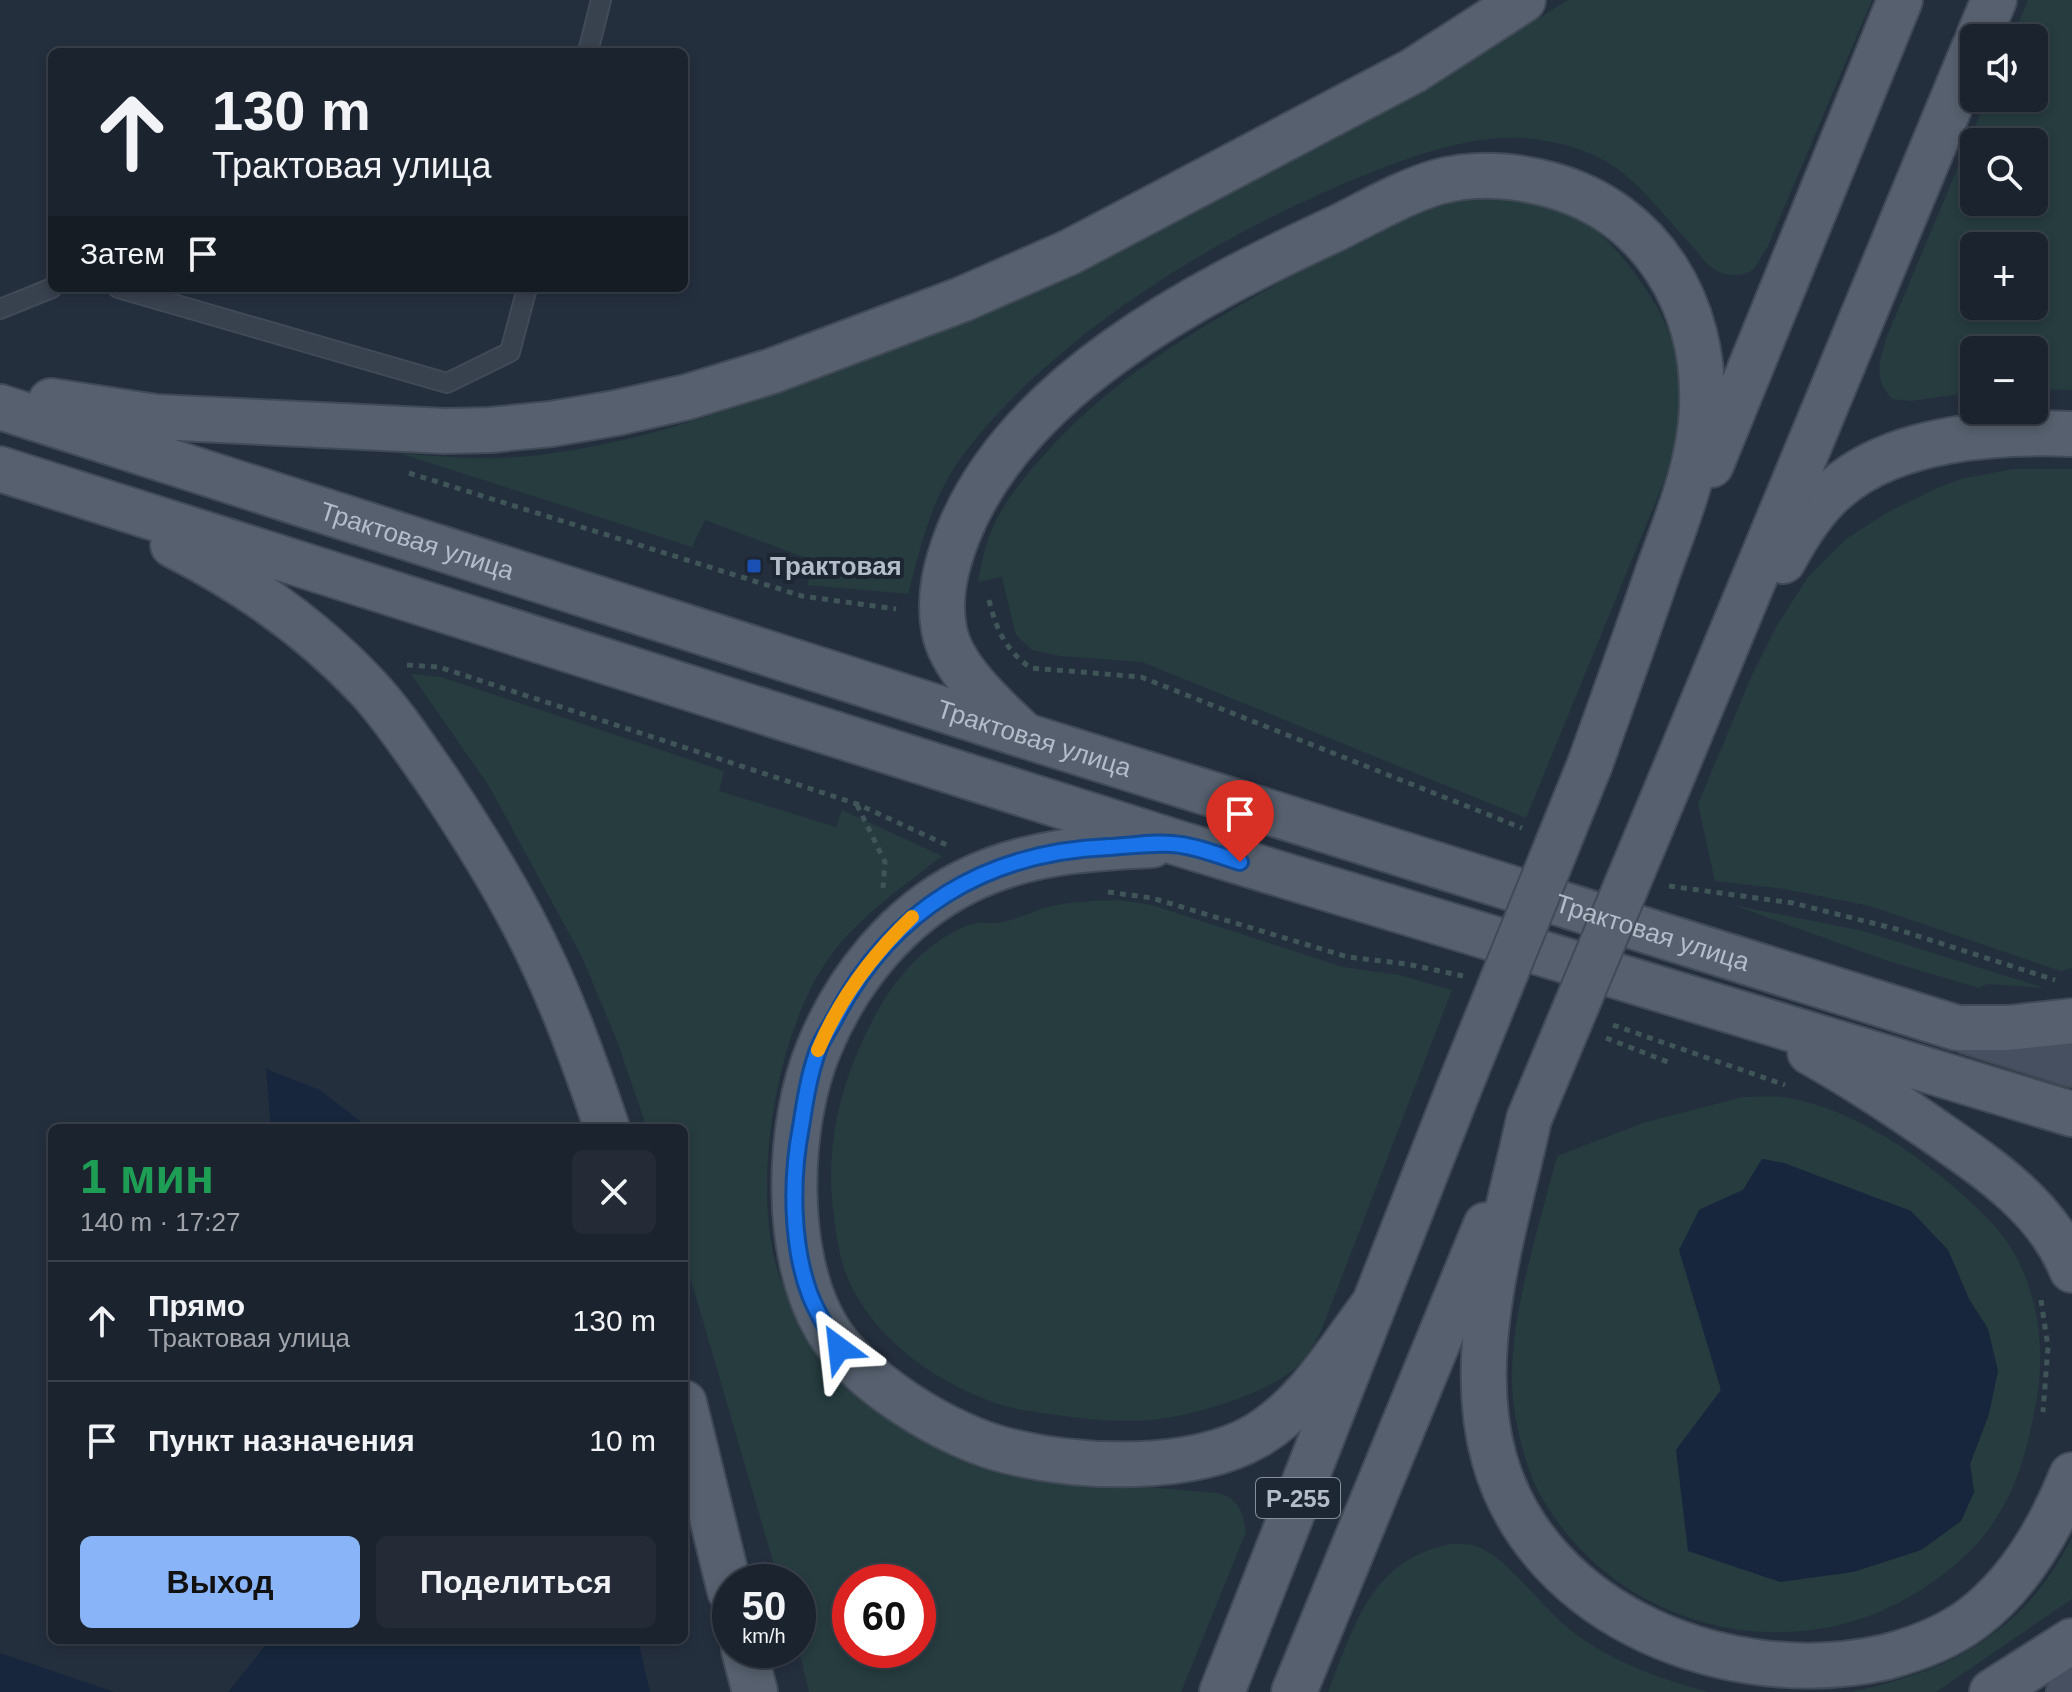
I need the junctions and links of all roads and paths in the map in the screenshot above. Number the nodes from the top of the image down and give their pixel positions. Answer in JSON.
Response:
{"nodes":[{"id":1,"x":601,"y":0,"type":"edge"},
{"id":2,"x":1523,"y":0,"type":"edge"},
{"id":3,"x":1900,"y":0,"type":"edge"},
{"id":4,"x":1994,"y":0,"type":"edge"},
{"id":5,"x":1984,"y":24,"type":"edge"},
{"id":6,"x":589,"y":48,"type":"edge"},
{"id":7,"x":1960,"y":82,"type":"edge"},
{"id":8,"x":48,"y":290,"type":"edge"},
{"id":9,"x":132,"y":292,"type":"edge"},
{"id":10,"x":526,"y":292,"type":"edge"},
{"id":11,"x":0,"y":309,"type":"edge"},
{"id":12,"x":0,"y":394,"type":"edge"},
{"id":13,"x":0,"y":407,"type":"edge"},
{"id":14,"x":2072,"y":434,"type":"edge"},
{"id":15,"x":0,"y":469,"type":"edge"},
{"id":16,"x":400,"y":470,"type":"dead end"},
{"id":17,"x":64,"y":490,"type":"junction"},
{"id":18,"x":989,"y":600,"type":"dead end"},
{"id":19,"x":896,"y":609,"type":"dead end"},
{"id":20,"x":407,"y":665,"type":"dead end"},
{"id":21,"x":1026,"y":736,"type":"junction"},
{"id":22,"x":1590,"y":764,"type":"junction"},
{"id":23,"x":1669,"y":784,"type":"junction"},
{"id":24,"x":857,"y":804,"type":"junction"},
{"id":25,"x":1536,"y":833,"type":"dead end"},
{"id":26,"x":1181,"y":844,"type":"junction"},
{"id":27,"x":951,"y":847,"type":"dead end"},
{"id":28,"x":1668,"y":885,"type":"dead end"},
{"id":29,"x":882,"y":891,"type":"dead end"},
{"id":30,"x":2065,"y":1001,"type":"edge"},
{"id":31,"x":1741,"y":1014,"type":"junction"},
{"id":32,"x":1569,"y":1024,"type":"junction"},
{"id":33,"x":1957,"y":1028,"type":"junction"},
{"id":34,"x":1668,"y":1062,"type":"dead end"},
{"id":35,"x":2072,"y":1064,"type":"edge"},
{"id":36,"x":2072,"y":1114,"type":"edge"},
{"id":37,"x":1529,"y":1119,"type":"junction"},
{"id":38,"x":606,"y":1124,"type":"edge"},
{"id":39,"x":2072,"y":1270,"type":"edge"},
{"id":40,"x":1374,"y":1304,"type":"junction"},
{"id":41,"x":688,"y":1419,"type":"edge"},
{"id":42,"x":2072,"y":1475,"type":"edge"},
{"id":43,"x":723,"y":1564,"type":"edge"},
{"id":44,"x":2072,"y":1641,"type":"edge"},
{"id":45,"x":749,"y":1668,"type":"edge"},
{"id":46,"x":755,"y":1692,"type":"edge"},
{"id":47,"x":1222,"y":1692,"type":"edge"},
{"id":48,"x":1294,"y":1692,"type":"edge"},
{"id":49,"x":1992,"y":1692,"type":"edge"}],
"edges":[{"from":1,"to":6,"type":"lane"},
{"from":2,"to":12,"type":"main road"},
{"from":3,"to":22,"type":"main road"},
{"from":4,"to":5,"type":"main road"},
{"from":7,"to":23,"type":"main road"},
{"from":8,"to":11,"type":"lane"},
{"from":9,"to":10,"type":"lane"},
{"from":13,"to":21,"type":"main road","name":"Трактовая улица"},
{"from":14,"to":23,"type":"main road"},
{"from":15,"to":17,"type":"main road","name":"Трактовая улица"},
{"from":16,"to":19,"type":"path"},
{"from":17,"to":26,"type":"main road","name":"Трактовая улица"},
{"from":17,"to":38,"type":"main road"},
{"from":18,"to":25,"type":"path"},
{"from":20,"to":24,"type":"path"},
{"from":21,"to":22,"type":"main road"},
{"from":21,"to":33,"type":"main road","name":"Трактовая улица"},
{"from":22,"to":40,"type":"main road","bridge":true},
{"from":23,"to":32,"type":"main road","bridge":true},
{"from":24,"to":27,"type":"path"},
{"from":24,"to":29,"type":"path"},
{"from":26,"to":31,"type":"main road","name":"Трактовая улица"},
{"from":26,"to":40,"type":"main road"},
{"from":28,"to":30,"type":"path"},
{"from":30,"to":33,"type":"main road"},
{"from":31,"to":36,"type":"main road","name":"Трактовая улица"},
{"from":31,"to":39,"type":"main road"},
{"from":32,"to":34,"type":"path"},
{"from":32,"to":37,"type":"main road","bridge":true},
{"from":33,"to":35,"type":"main road","name":"Трактовая улица"},
{"from":37,"to":42,"type":"main road"},
{"from":37,"to":48,"type":"main road"},
{"from":40,"to":47,"type":"main road","number":"Р-255"},
{"from":41,"to":43,"type":"main road"},
{"from":44,"to":49,"type":"main road"},
{"from":45,"to":46,"type":"main road"}]}
